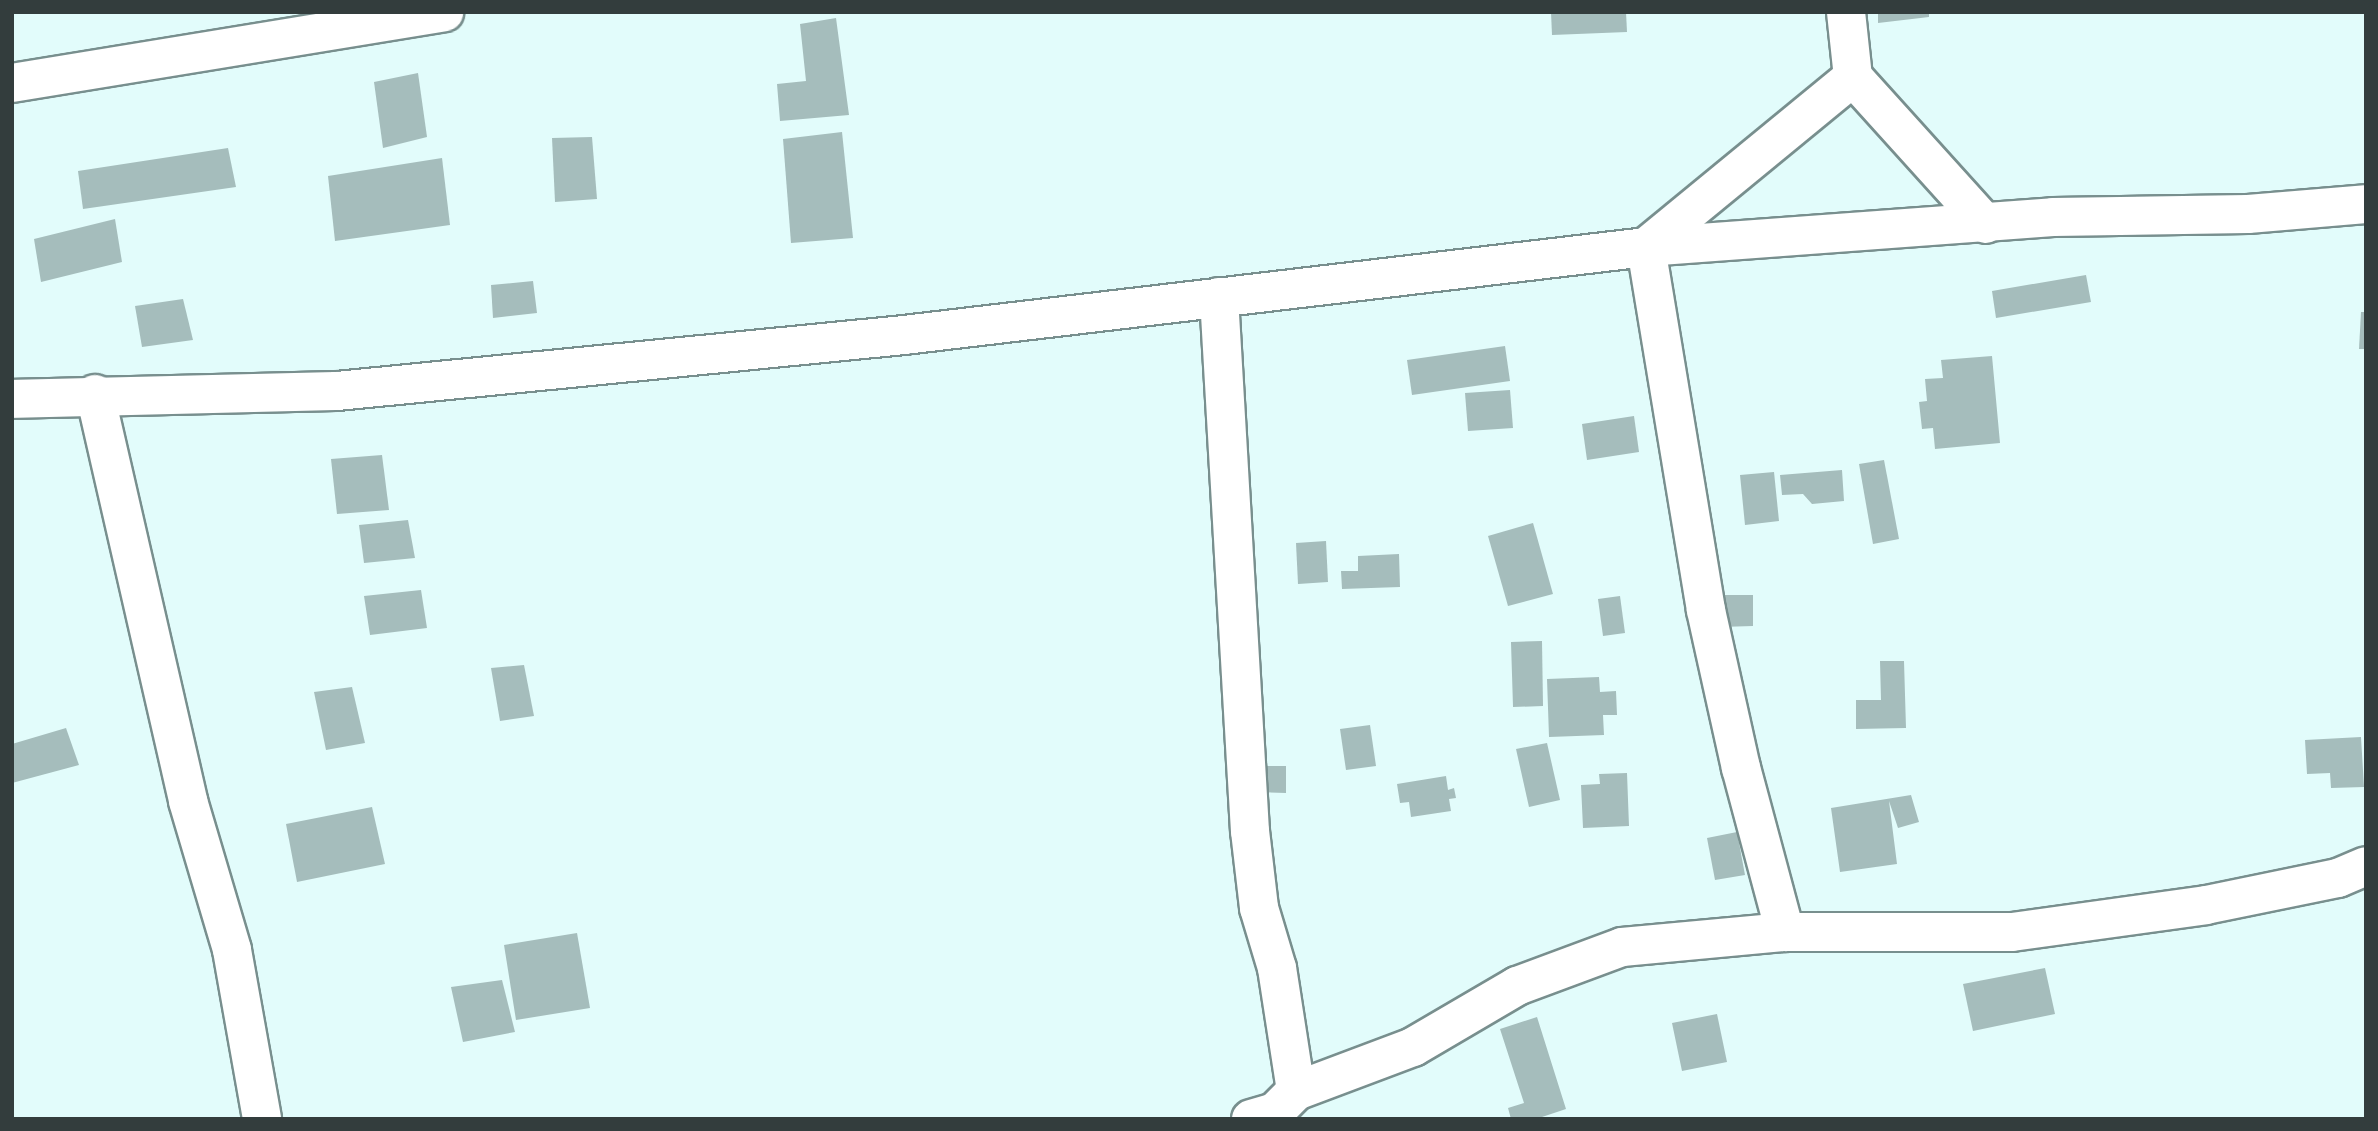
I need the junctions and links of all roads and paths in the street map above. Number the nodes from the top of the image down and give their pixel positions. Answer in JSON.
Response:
{"nodes":[{"id":1,"x":444,"y":12,"type":"edge"},
{"id":2,"x":1846,"y":12,"type":"edge"},
{"id":3,"x":1853,"y":77,"type":"junction"},
{"id":4,"x":12,"y":83,"type":"edge"},
{"id":5,"x":2366,"y":204,"type":"edge"},
{"id":6,"x":1986,"y":224,"type":"junction"},
{"id":7,"x":1646,"y":247,"type":"junction"},
{"id":8,"x":1219,"y":297,"type":"junction"},
{"id":9,"x":95,"y":394,"type":"junction"},
{"id":10,"x":12,"y":399,"type":"edge"},
{"id":11,"x":2366,"y":866,"type":"edge"},
{"id":12,"x":1785,"y":932,"type":"junction"},
{"id":13,"x":1296,"y":1091,"type":"junction"},
{"id":14,"x":262,"y":1119,"type":"edge"},
{"id":15,"x":1251,"y":1119,"type":"edge"}],
"edges":[{"from":1,"to":4,"type":"street"},
{"from":2,"to":3,"type":"street"},
{"from":3,"to":6,"type":"street"},
{"from":3,"to":7,"type":"street"},
{"from":5,"to":6,"type":"street"},
{"from":6,"to":7,"type":"street"},
{"from":7,"to":8,"type":"street"},
{"from":7,"to":12,"type":"street"},
{"from":8,"to":9,"type":"street"},
{"from":8,"to":13,"type":"street"},
{"from":9,"to":10,"type":"street"},
{"from":9,"to":14,"type":"street"},
{"from":11,"to":12,"type":"street"},
{"from":12,"to":13,"type":"street"},
{"from":13,"to":15,"type":"street"}]}
